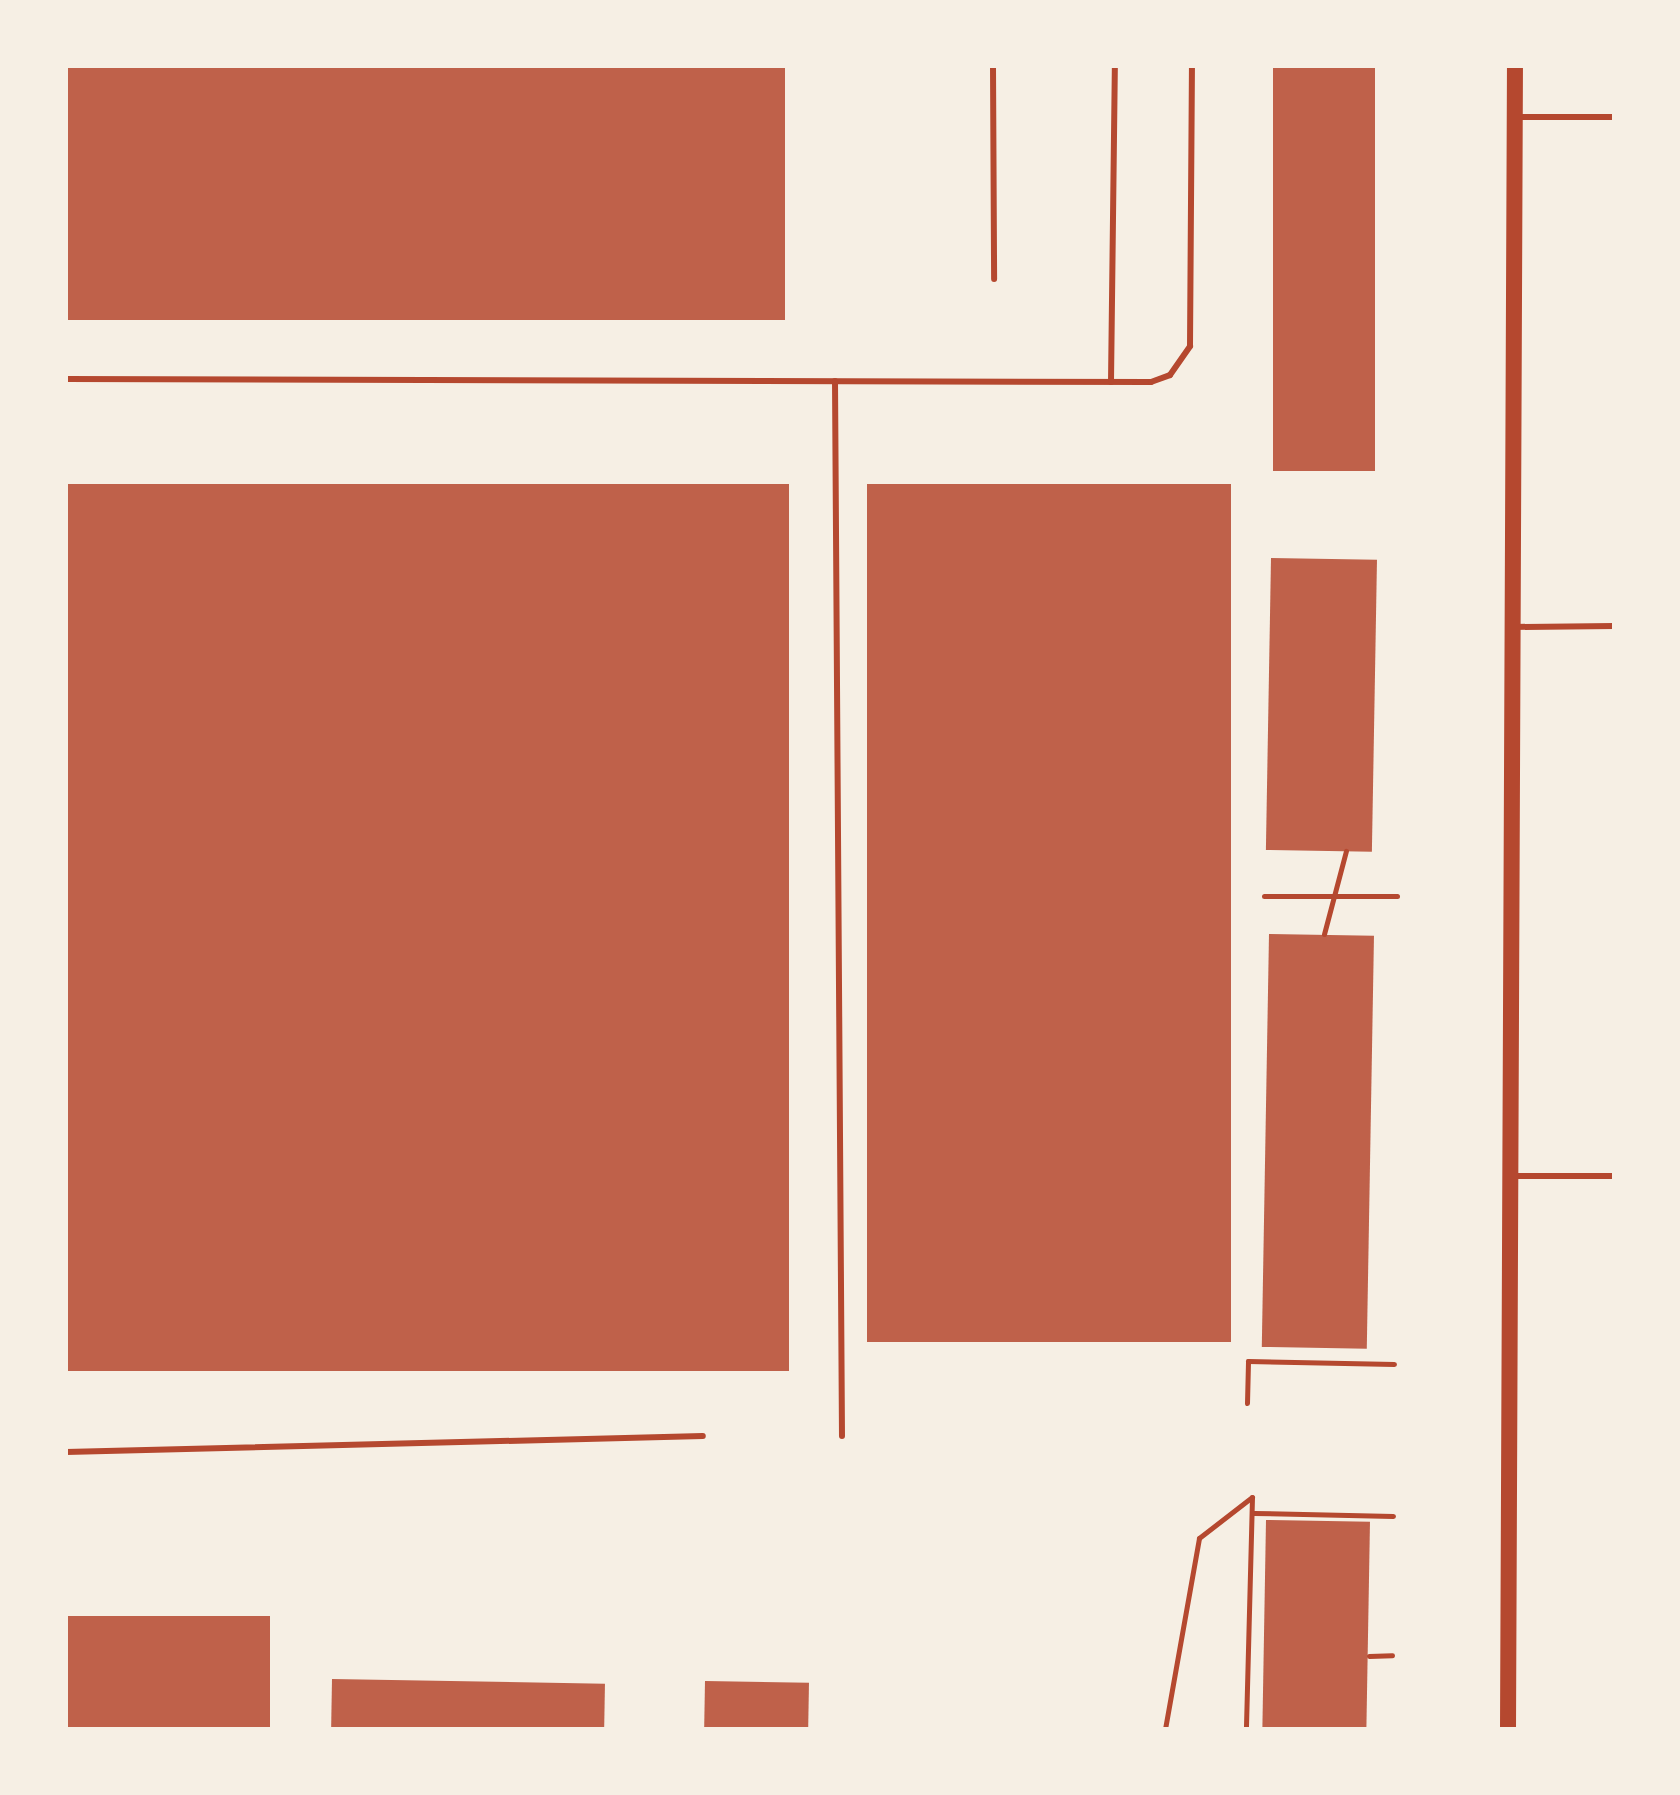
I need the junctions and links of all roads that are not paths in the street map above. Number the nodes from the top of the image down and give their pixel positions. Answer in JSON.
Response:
{"nodes":[{"id":1,"x":993,"y":66,"type":"edge"},
{"id":2,"x":1115,"y":66,"type":"edge"},
{"id":3,"x":1192,"y":66,"type":"edge"},
{"id":4,"x":1515,"y":66,"type":"edge"},
{"id":5,"x":1515,"y":117,"type":"junction"},
{"id":6,"x":1614,"y":117,"type":"edge"},
{"id":7,"x":994,"y":279,"type":"dead end"},
{"id":8,"x":66,"y":379,"type":"edge"},
{"id":9,"x":835,"y":381,"type":"junction"},
{"id":10,"x":1111,"y":382,"type":"junction"},
{"id":11,"x":1614,"y":626,"type":"edge"},
{"id":12,"x":1513,"y":627,"type":"junction"},
{"id":13,"x":1511,"y":1176,"type":"junction"},
{"id":14,"x":1614,"y":1176,"type":"edge"},
{"id":15,"x":703,"y":1436,"type":"dead end"},
{"id":16,"x":842,"y":1436,"type":"dead end"},
{"id":17,"x":66,"y":1452,"type":"edge"},
{"id":18,"x":1508,"y":1729,"type":"edge"}],
"edges":[{"from":1,"to":7,"type":"lane"},
{"from":2,"to":10,"type":"lane"},
{"from":3,"to":10,"type":"lane"},
{"from":4,"to":5,"type":"main road"},
{"from":5,"to":6,"type":"lane"},
{"from":5,"to":12,"type":"main road"},
{"from":8,"to":9,"type":"lane"},
{"from":9,"to":10,"type":"lane"},
{"from":9,"to":16,"type":"lane"},
{"from":11,"to":12,"type":"lane"},
{"from":12,"to":13,"type":"main road"},
{"from":13,"to":14,"type":"lane"},
{"from":13,"to":18,"type":"main road"},
{"from":15,"to":17,"type":"lane"}]}
